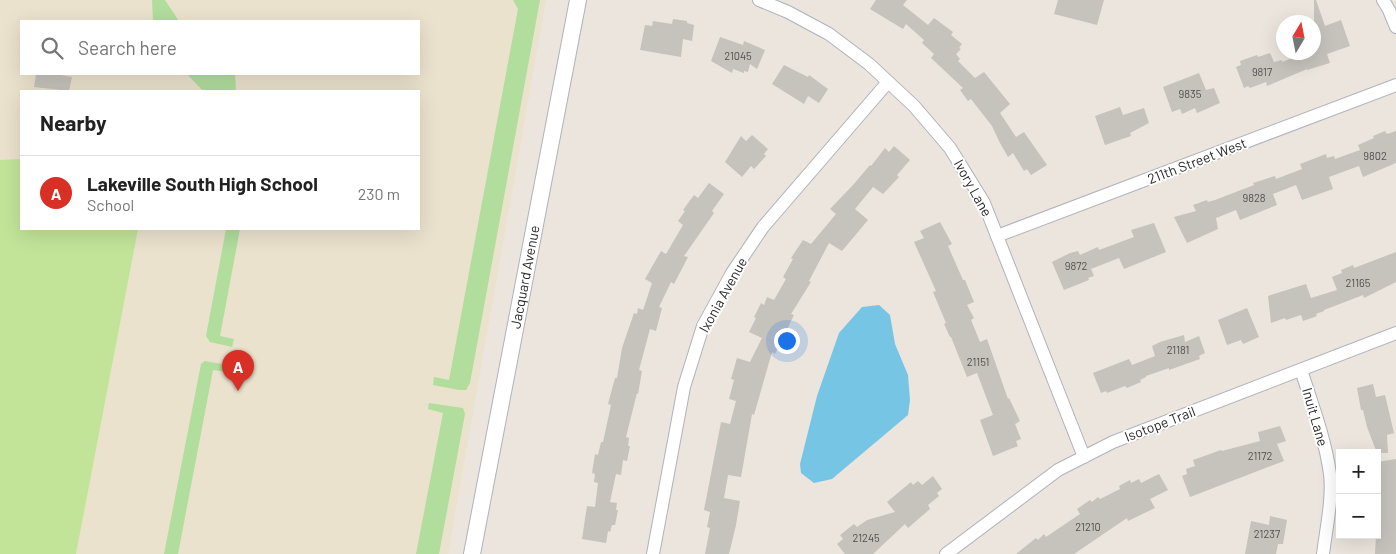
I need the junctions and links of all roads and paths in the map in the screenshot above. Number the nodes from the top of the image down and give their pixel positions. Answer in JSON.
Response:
{"nodes":[{"id":1,"x":578,"y":0,"type":"edge"},
{"id":2,"x":1383,"y":0,"type":"edge"},
{"id":3,"x":762,"y":1,"type":"edge"},
{"id":4,"x":1396,"y":27,"type":"edge"},
{"id":5,"x":888,"y":82,"type":"junction"},
{"id":6,"x":1396,"y":85,"type":"edge"},
{"id":7,"x":997,"y":236,"type":"junction"},
{"id":8,"x":1396,"y":333,"type":"edge"},
{"id":9,"x":1301,"y":370,"type":"junction"},
{"id":10,"x":1084,"y":457,"type":"junction"},
{"id":11,"x":472,"y":554,"type":"edge"},
{"id":12,"x":653,"y":554,"type":"edge"},
{"id":13,"x":946,"y":554,"type":"edge"},
{"id":14,"x":1323,"y":554,"type":"edge"}],
"edges":[{"from":1,"to":11,"type":"street","name":"Jacquard Avenue"},
{"from":2,"to":4,"type":"street"},
{"from":3,"to":5,"type":"street","name":"Ivory Lane"},
{"from":5,"to":7,"type":"street","name":"Ivory Lane"},
{"from":5,"to":12,"type":"street","name":"Ixonia Avenue"},
{"from":6,"to":7,"type":"street","name":"211th Street West"},
{"from":7,"to":10,"type":"street","name":"Ivory Lane"},
{"from":8,"to":9,"type":"street","name":"Isotope Trail"},
{"from":9,"to":10,"type":"street","name":"Isotope Trail"},
{"from":9,"to":14,"type":"street","name":"Inuit Lane"},
{"from":10,"to":13,"type":"street","name":"Isotope Trail"}]}
